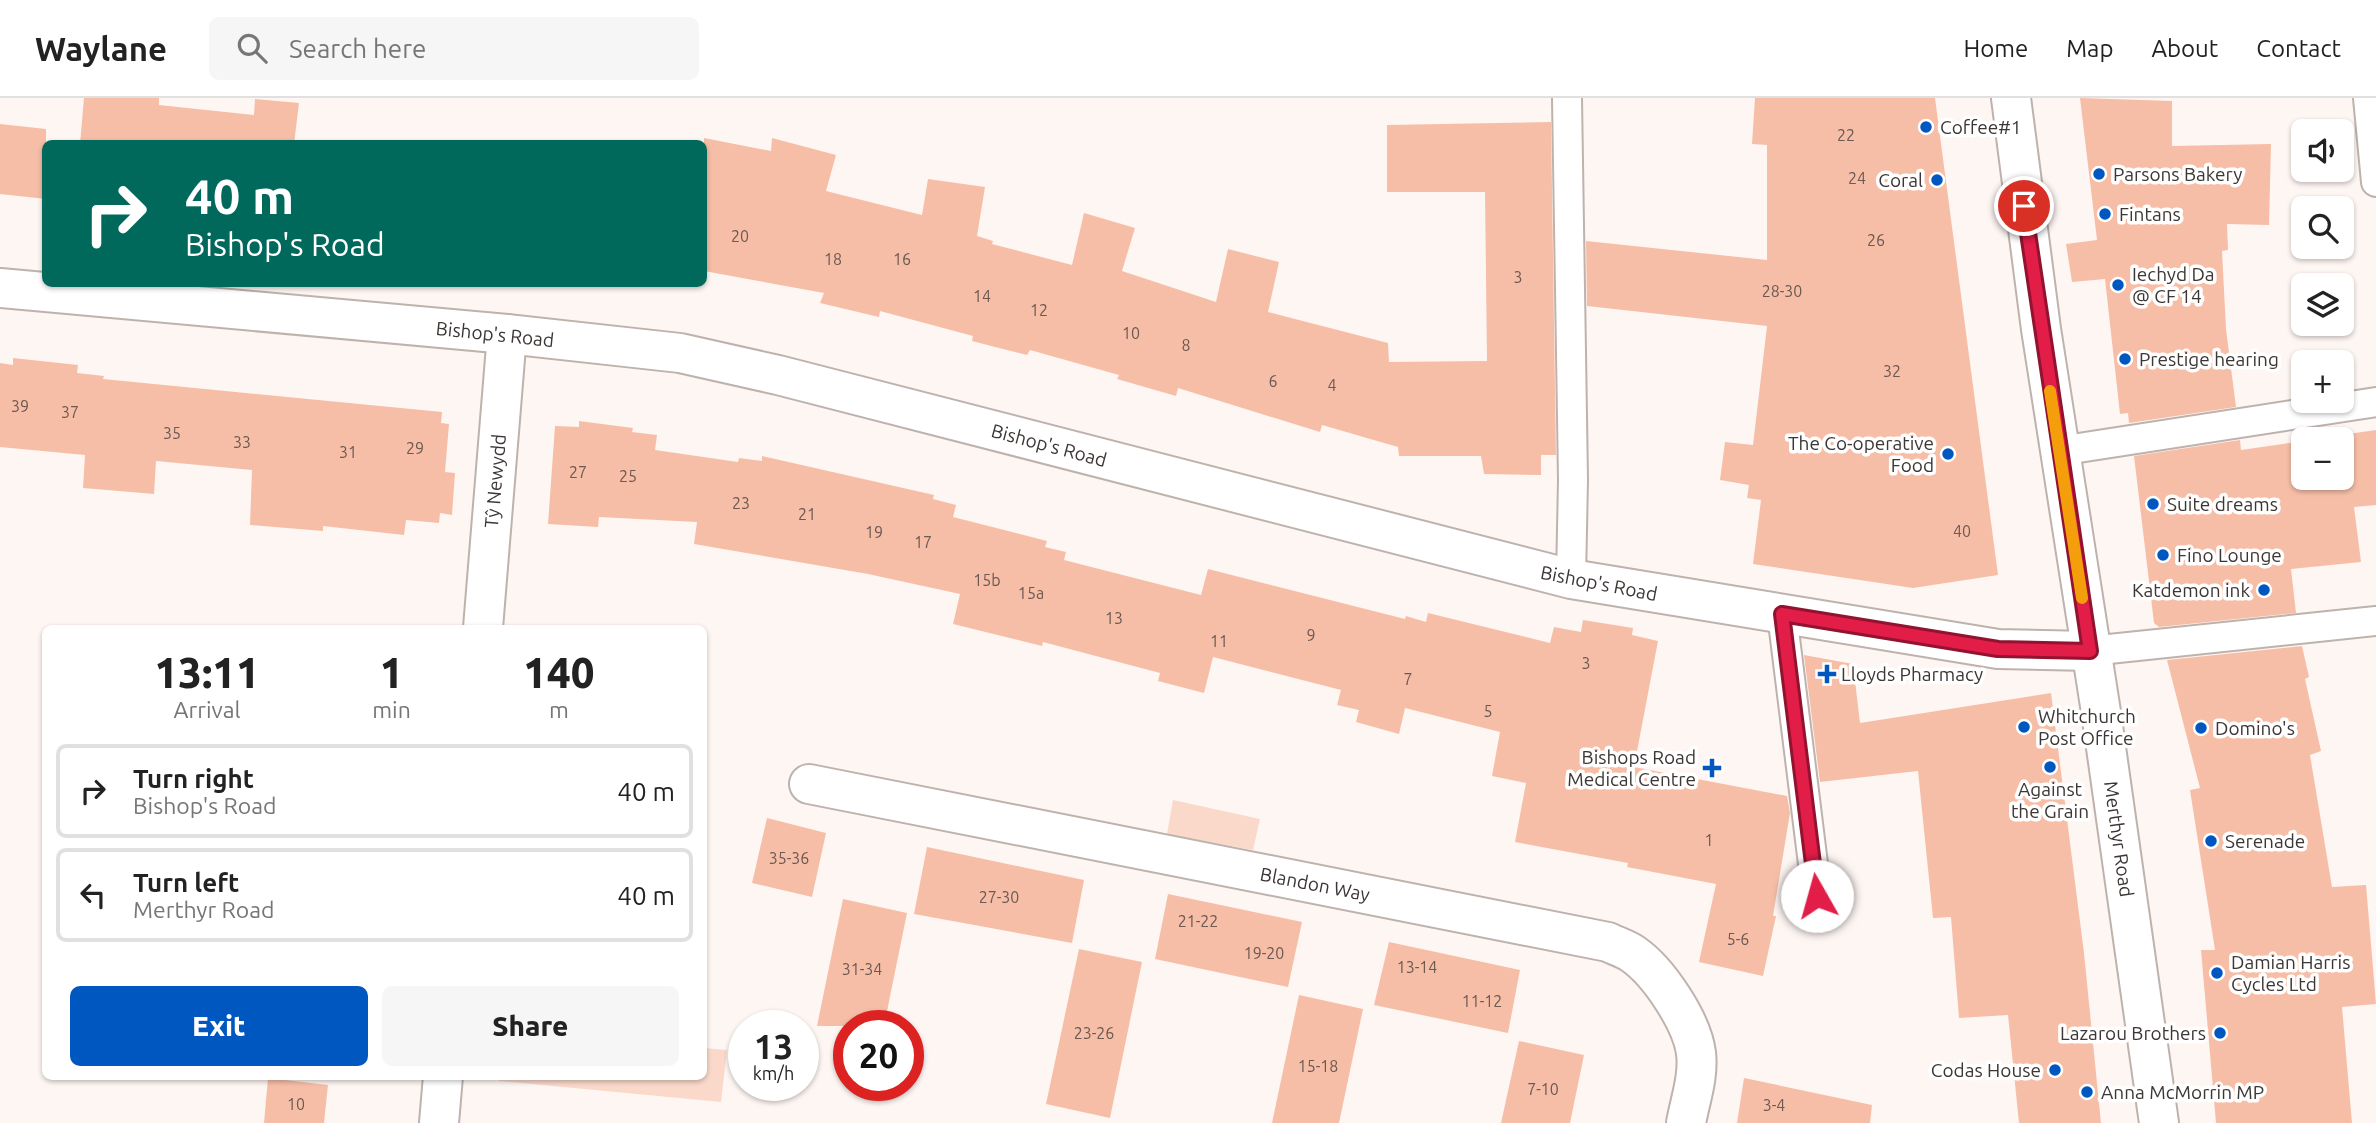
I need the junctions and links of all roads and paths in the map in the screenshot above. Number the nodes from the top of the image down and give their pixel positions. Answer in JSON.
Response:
{"nodes":[{"id":1,"x":1567,"y":98,"type":"edge"},
{"id":2,"x":2011,"y":98,"type":"edge"},
{"id":3,"x":2368,"y":98,"type":"edge"},
{"id":4,"x":2376,"y":182,"type":"edge"},
{"id":5,"x":0,"y":288,"type":"edge"},
{"id":6,"x":507,"y":334,"type":"junction"},
{"id":7,"x":2376,"y":402,"type":"edge"},
{"id":8,"x":2059,"y":451,"type":"junction"},
{"id":9,"x":1571,"y":579,"type":"junction"},
{"id":10,"x":1782,"y":614,"type":"junction"},
{"id":11,"x":2376,"y":621,"type":"edge"},
{"id":12,"x":483,"y":625,"type":"edge"},
{"id":13,"x":2090,"y":651,"type":"junction"},
{"id":14,"x":809,"y":785,"type":"dead end"},
{"id":15,"x":1817,"y":896,"type":"dead end"},
{"id":16,"x":443,"y":1080,"type":"edge"},
{"id":17,"x":439,"y":1123,"type":"edge"},
{"id":18,"x":1686,"y":1123,"type":"edge"},
{"id":19,"x":2159,"y":1123,"type":"edge"}],
"edges":[{"from":1,"to":9,"type":"lane"},
{"from":2,"to":8,"type":"street","name":"Merthyr Road"},
{"from":3,"to":4,"type":"lane"},
{"from":5,"to":6,"type":"street","name":"Bishop's Road"},
{"from":6,"to":9,"type":"street","name":"Bishop's Road"},
{"from":6,"to":12,"type":"street","name":"Tŷ Newydd"},
{"from":7,"to":8,"type":"lane"},
{"from":8,"to":13,"type":"street","name":"Merthyr Road"},
{"from":9,"to":10,"type":"street","name":"Bishop's Road"},
{"from":10,"to":13,"type":"street","name":"Bishop's Road"},
{"from":10,"to":15,"type":"lane"},
{"from":11,"to":13,"type":"lane"},
{"from":13,"to":19,"type":"street","name":"Merthyr Road"},
{"from":14,"to":18,"type":"street","name":"Blandon Way"},
{"from":16,"to":17,"type":"street"}]}
